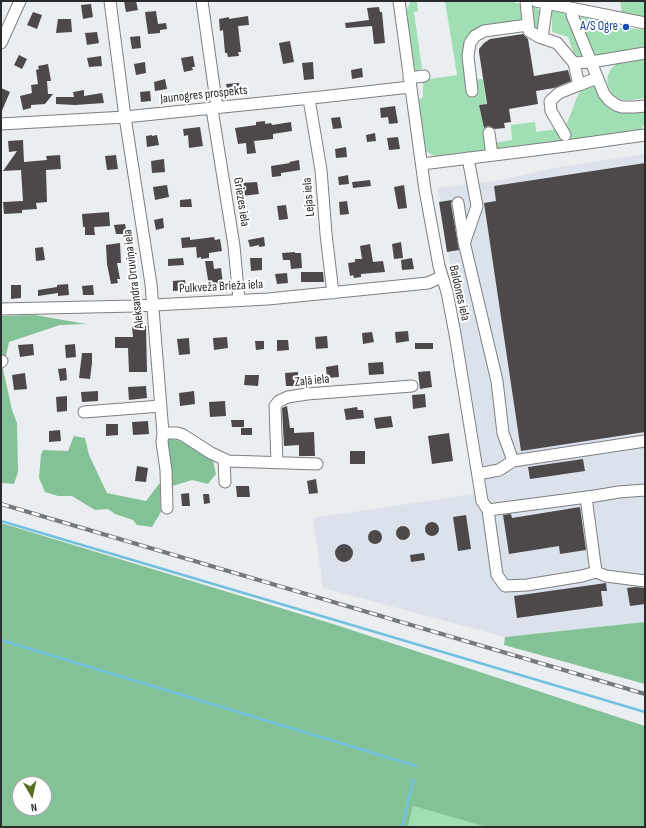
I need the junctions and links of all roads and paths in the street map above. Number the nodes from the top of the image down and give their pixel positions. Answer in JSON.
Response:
{"nodes":[{"id":1,"x":20,"y":1,"type":"edge"},
{"id":2,"x":110,"y":1,"type":"edge"},
{"id":3,"x":202,"y":1,"type":"edge"},
{"id":4,"x":399,"y":1,"type":"edge"},
{"id":5,"x":526,"y":1,"type":"edge"},
{"id":6,"x":542,"y":2,"type":"edge"},
{"id":7,"x":573,"y":9,"type":"junction"},
{"id":8,"x":645,"y":23,"type":"edge"},
{"id":9,"x":528,"y":25,"type":"junction"},
{"id":10,"x":542,"y":38,"type":"junction"},
{"id":11,"x":1,"y":44,"type":"edge"},
{"id":12,"x":645,"y":53,"type":"edge"},
{"id":13,"x":591,"y":62,"type":"junction"},
{"id":14,"x":574,"y":63,"type":"junction"},
{"id":15,"x":424,"y":76,"type":"dead end"},
{"id":16,"x":597,"y":78,"type":"junction"},
{"id":17,"x":410,"y":82,"type":"junction"},
{"id":18,"x":579,"y":85,"type":"junction"},
{"id":19,"x":472,"y":91,"type":"dead end"},
{"id":20,"x":309,"y":98,"type":"junction"},
{"id":21,"x":645,"y":106,"type":"edge"},
{"id":22,"x":215,"y":108,"type":"junction"},
{"id":23,"x":125,"y":117,"type":"junction"},
{"id":24,"x":1,"y":124,"type":"edge"},
{"id":25,"x":489,"y":133,"type":"dead end"},
{"id":26,"x":645,"y":134,"type":"edge"},
{"id":27,"x":565,"y":135,"type":"dead end"},
{"id":28,"x":492,"y":155,"type":"junction"},
{"id":29,"x":468,"y":158,"type":"junction"},
{"id":30,"x":422,"y":164,"type":"junction"},
{"id":31,"x":458,"y":203,"type":"dead end"},
{"id":32,"x":464,"y":242,"type":"junction"},
{"id":33,"x":441,"y":277,"type":"junction"},
{"id":34,"x":333,"y":293,"type":"junction"},
{"id":35,"x":239,"y":300,"type":"junction"},
{"id":36,"x":153,"y":304,"type":"junction"},
{"id":37,"x":1,"y":309,"type":"edge"},
{"id":38,"x":412,"y":386,"type":"dead end"},
{"id":39,"x":161,"y":406,"type":"junction"},
{"id":40,"x":84,"y":412,"type":"dead end"},
{"id":41,"x":163,"y":433,"type":"junction"},
{"id":42,"x":645,"y":441,"type":"edge"},
{"id":43,"x":224,"y":460,"type":"junction"},
{"id":44,"x":513,"y":461,"type":"junction"},
{"id":45,"x":277,"y":463,"type":"junction"},
{"id":46,"x":317,"y":464,"type":"dead end"},
{"id":47,"x":478,"y":474,"type":"junction"},
{"id":48,"x":226,"y":482,"type":"dead end"},
{"id":49,"x":645,"y":490,"type":"edge"},
{"id":50,"x":586,"y":497,"type":"junction"},
{"id":51,"x":167,"y":508,"type":"dead end"},
{"id":52,"x":488,"y":510,"type":"junction"},
{"id":53,"x":596,"y":572,"type":"junction"},
{"id":54,"x":645,"y":581,"type":"edge"}],
"edges":[{"from":1,"to":11,"type":"street"},
{"from":2,"to":23,"type":"street","name":"Aleksandra Druviņa iela"},
{"from":3,"to":22,"type":"street","name":"Griezes iela"},
{"from":4,"to":17,"type":"street","name":"Baldones iela"},
{"from":5,"to":9,"type":"street"},
{"from":6,"to":7,"type":"street"},
{"from":6,"to":10,"type":"street"},
{"from":7,"to":8,"type":"street"},
{"from":7,"to":13,"type":"street"},
{"from":9,"to":10,"type":"street"},
{"from":9,"to":19,"type":"street"},
{"from":10,"to":14,"type":"street"},
{"from":12,"to":13,"type":"street"},
{"from":13,"to":14,"type":"street"},
{"from":13,"to":16,"type":"street"},
{"from":14,"to":18,"type":"street"},
{"from":15,"to":17,"type":"street","name":"Jaunogres prospekts"},
{"from":16,"to":18,"type":"street"},
{"from":16,"to":21,"type":"street"},
{"from":17,"to":20,"type":"street","name":"Jaunogres prospekts"},
{"from":17,"to":30,"type":"street","name":"Baldones iela"},
{"from":18,"to":27,"type":"street"},
{"from":20,"to":22,"type":"street","name":"Jaunogres prospekts"},
{"from":20,"to":34,"type":"street","name":"Lejas iela"},
{"from":22,"to":23,"type":"street","name":"Jaunogres prospekts"},
{"from":22,"to":35,"type":"street","name":"Griezes iela"},
{"from":23,"to":24,"type":"street","name":"Jaunogres prospekts"},
{"from":23,"to":36,"type":"street","name":"Aleksandra Druviņa iela"},
{"from":25,"to":28,"type":"street"},
{"from":26,"to":28,"type":"street"},
{"from":28,"to":29,"type":"street"},
{"from":29,"to":30,"type":"street"},
{"from":29,"to":32,"type":"street"},
{"from":30,"to":33,"type":"street","name":"Baldones iela"},
{"from":31,"to":32,"type":"street"},
{"from":32,"to":44,"type":"street"},
{"from":33,"to":34,"type":"street","name":"Pulkveža Brieža iela"},
{"from":33,"to":47,"type":"street","name":"Baldones iela"},
{"from":34,"to":35,"type":"street","name":"Pulkveža Brieža iela"},
{"from":35,"to":36,"type":"street","name":"Pulkveža Brieža iela"},
{"from":36,"to":37,"type":"street","name":"Pulkveža Brieža iela"},
{"from":36,"to":39,"type":"street","name":"Aleksandra Druviņa iela"},
{"from":38,"to":45,"type":"street","name":"Zaļā iela"},
{"from":39,"to":40,"type":"street"},
{"from":39,"to":41,"type":"street","name":"Aleksandra Druviņa iela"},
{"from":41,"to":43,"type":"street"},
{"from":41,"to":51,"type":"street","name":"Aleksandra Druviņa iela"},
{"from":42,"to":44,"type":"street"},
{"from":43,"to":45,"type":"street"},
{"from":43,"to":48,"type":"street"},
{"from":44,"to":47,"type":"street"},
{"from":45,"to":46,"type":"street"},
{"from":47,"to":52,"type":"street","name":"Baldones iela"},
{"from":49,"to":50,"type":"street"},
{"from":50,"to":52,"type":"street"},
{"from":50,"to":53,"type":"street"},
{"from":52,"to":53,"type":"street","name":"Baldones iela"},
{"from":53,"to":54,"type":"street"}]}
